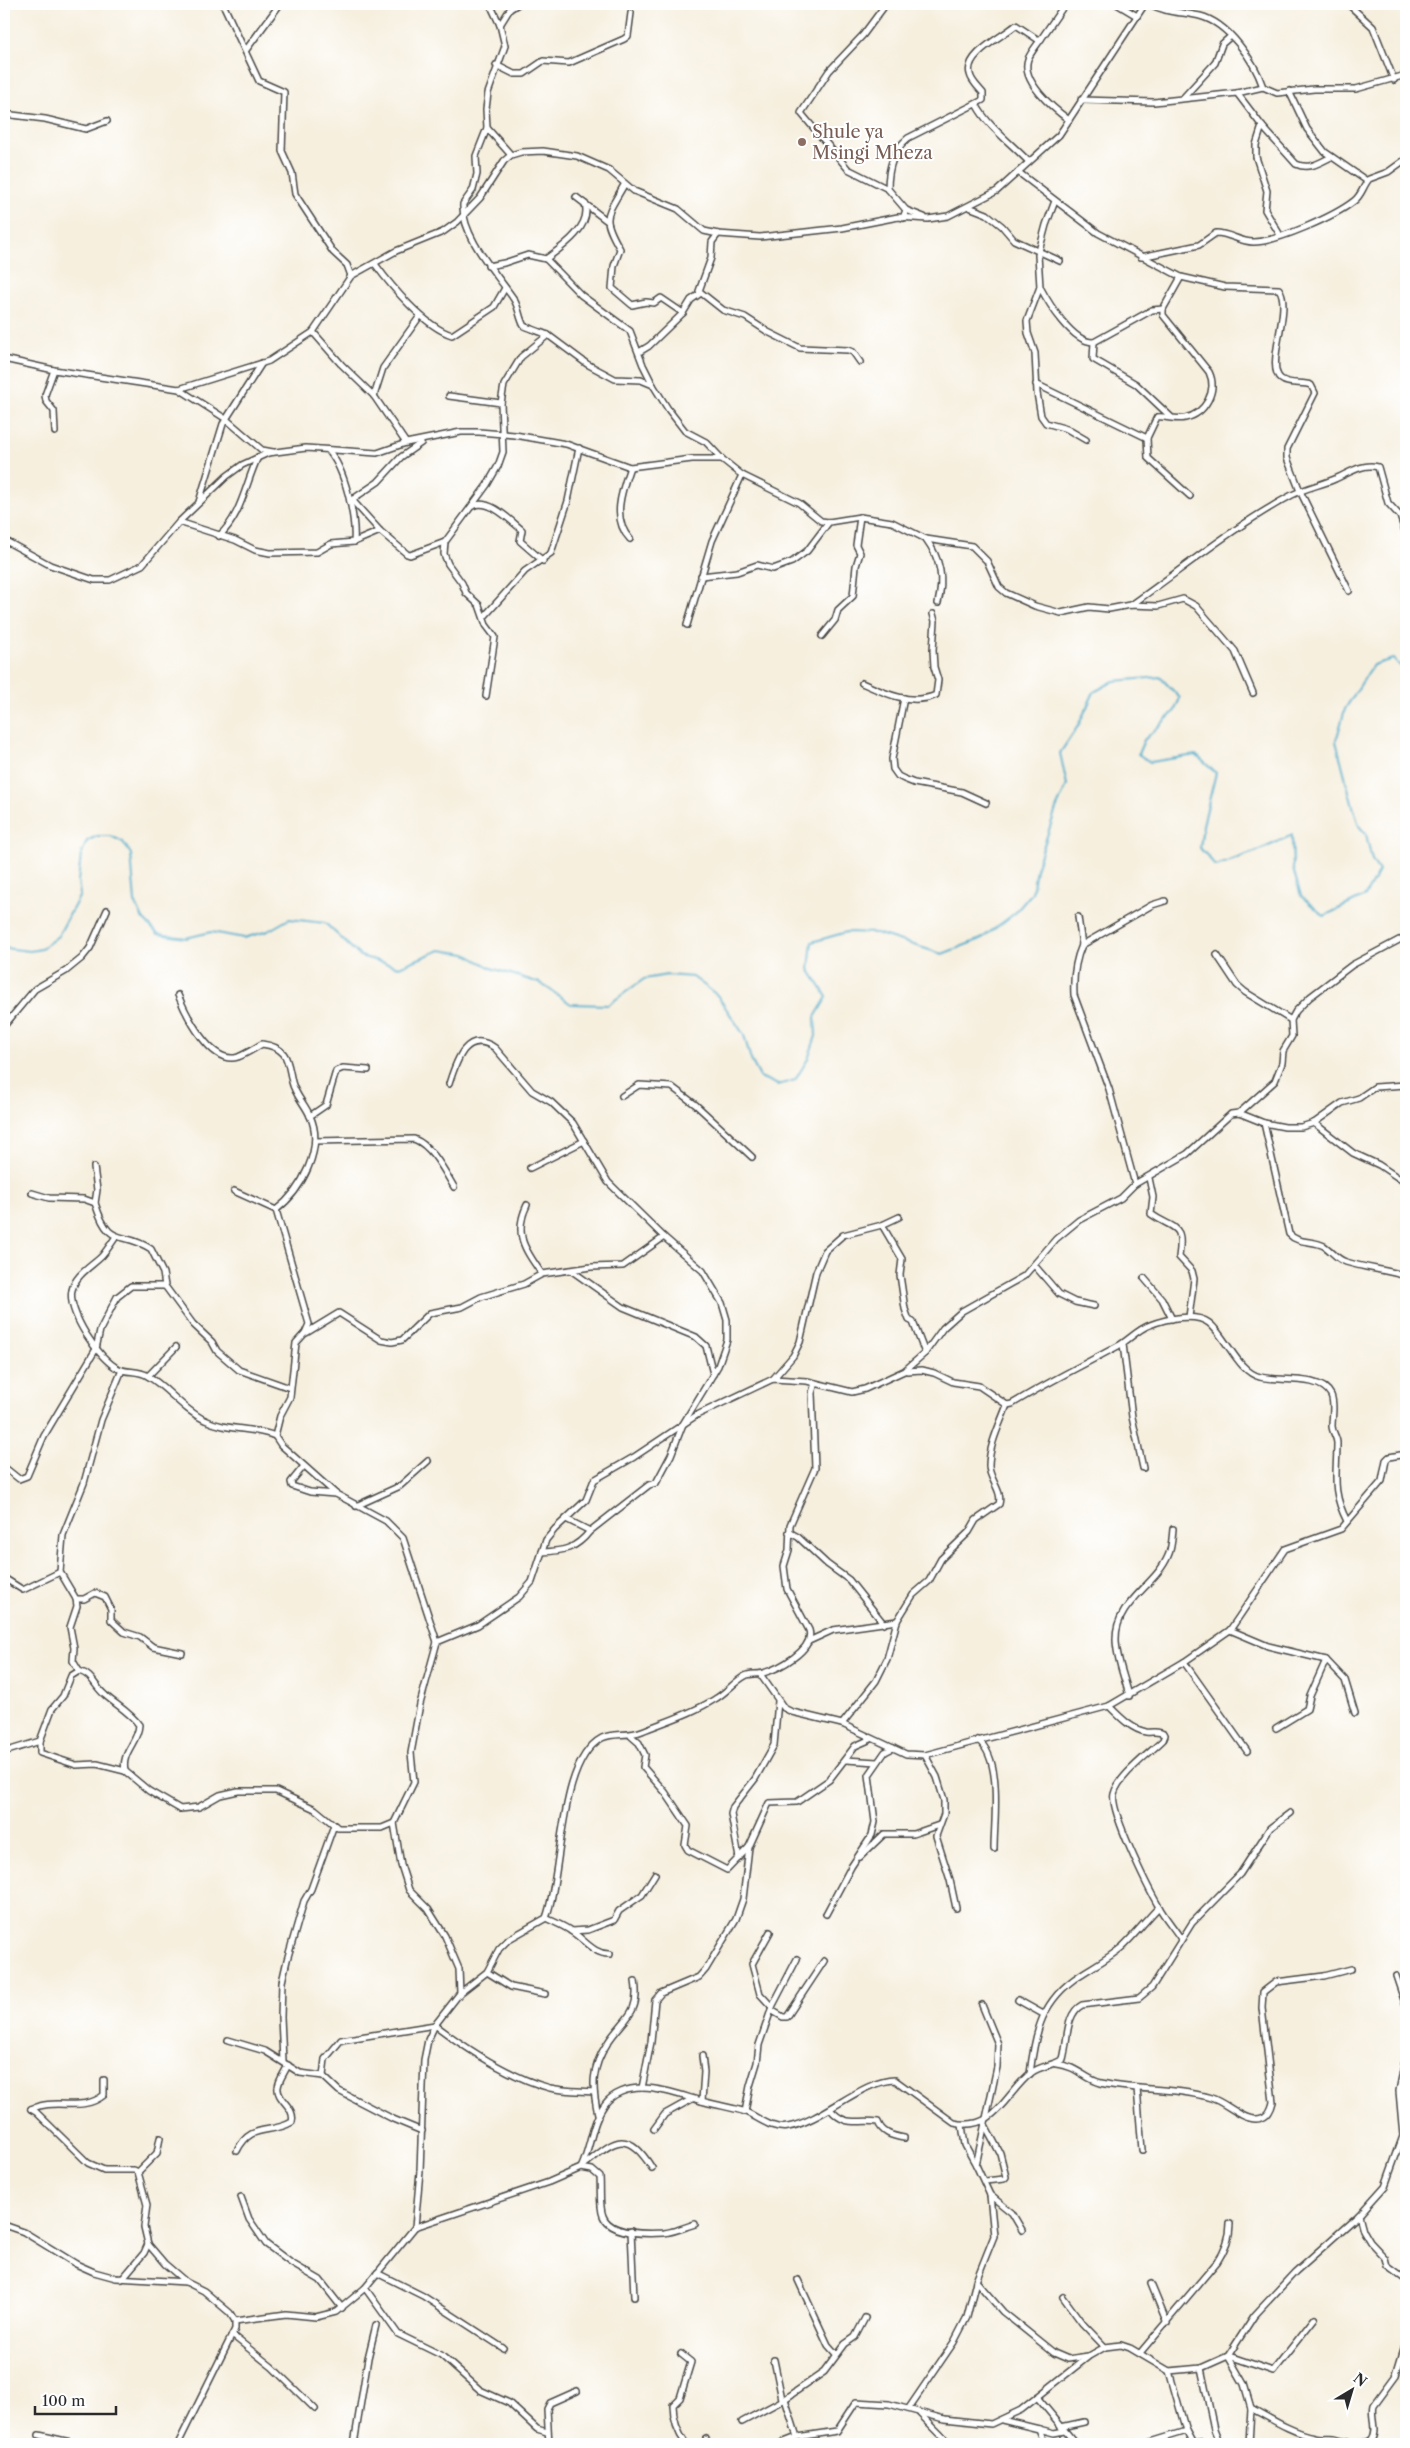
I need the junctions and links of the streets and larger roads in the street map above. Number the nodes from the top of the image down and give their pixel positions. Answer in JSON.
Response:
{"nodes":[{"id":1,"x":223,"y":4,"type":"edge"},
{"id":2,"x":280,"y":4,"type":"edge"},
{"id":3,"x":490,"y":4,"type":"edge"},
{"id":4,"x":518,"y":4,"type":"edge"},
{"id":5,"x":886,"y":4,"type":"edge"},
{"id":6,"x":1065,"y":4,"type":"edge"},
{"id":7,"x":1117,"y":4,"type":"edge"},
{"id":8,"x":1145,"y":4,"type":"edge"},
{"id":9,"x":1150,"y":4,"type":"edge"},
{"id":10,"x":1348,"y":4,"type":"edge"},
{"id":11,"x":631,"y":13,"type":"dead end"},
{"id":12,"x":1137,"y":16,"type":"junction"},
{"id":13,"x":500,"y":25,"type":"junction"},
{"id":14,"x":1231,"y":36,"type":"junction"},
{"id":15,"x":1041,"y":39,"type":"junction"},
{"id":16,"x":246,"y":50,"type":"junction"},
{"id":17,"x":496,"y":65,"type":"junction"},
{"id":18,"x":1406,"y":76,"type":"edge"},
{"id":19,"x":1394,"y":80,"type":"junction"},
{"id":20,"x":1263,"y":87,"type":"junction"},
{"id":21,"x":1289,"y":91,"type":"junction"},
{"id":22,"x":1237,"y":94,"type":"junction"},
{"id":23,"x":1183,"y":98,"type":"junction"},
{"id":24,"x":1081,"y":100,"type":"junction"},
{"id":25,"x":976,"y":104,"type":"junction"},
{"id":26,"x":4,"y":114,"type":"edge"},
{"id":27,"x":1069,"y":120,"type":"junction"},
{"id":28,"x":107,"y":121,"type":"dead end"},
{"id":29,"x":1262,"y":126,"type":"junction"},
{"id":30,"x":487,"y":128,"type":"junction"},
{"id":31,"x":511,"y":155,"type":"junction"},
{"id":32,"x":1331,"y":157,"type":"junction"},
{"id":33,"x":1406,"y":159,"type":"edge"},
{"id":34,"x":1029,"y":162,"type":"junction"},
{"id":35,"x":1018,"y":172,"type":"junction"},
{"id":36,"x":1367,"y":181,"type":"junction"},
{"id":37,"x":624,"y":185,"type":"junction"},
{"id":38,"x":888,"y":189,"type":"junction"},
{"id":39,"x":576,"y":197,"type":"dead end"},
{"id":40,"x":1055,"y":201,"type":"junction"},
{"id":41,"x":585,"y":204,"type":"junction"},
{"id":42,"x":969,"y":207,"type":"junction"},
{"id":43,"x":906,"y":210,"type":"junction"},
{"id":44,"x":464,"y":214,"type":"junction"},
{"id":45,"x":903,"y":218,"type":"junction"},
{"id":46,"x":928,"y":219,"type":"junction"},
{"id":47,"x":606,"y":220,"type":"junction"},
{"id":48,"x":718,"y":234,"type":"junction"},
{"id":49,"x":1280,"y":235,"type":"junction"},
{"id":50,"x":1040,"y":251,"type":"junction"},
{"id":51,"x":1140,"y":257,"type":"junction"},
{"id":52,"x":546,"y":259,"type":"junction"},
{"id":53,"x":1060,"y":261,"type":"dead end"},
{"id":54,"x":375,"y":264,"type":"junction"},
{"id":55,"x":488,"y":266,"type":"junction"},
{"id":56,"x":351,"y":276,"type":"junction"},
{"id":57,"x":1181,"y":277,"type":"junction"},
{"id":58,"x":1040,"y":287,"type":"junction"},
{"id":59,"x":505,"y":288,"type":"junction"},
{"id":60,"x":701,"y":293,"type":"junction"},
{"id":61,"x":1163,"y":309,"type":"junction"},
{"id":62,"x":684,"y":313,"type":"junction"},
{"id":63,"x":420,"y":316,"type":"junction"},
{"id":64,"x":313,"y":332,"type":"junction"},
{"id":65,"x":548,"y":335,"type":"junction"},
{"id":66,"x":1094,"y":342,"type":"junction"},
{"id":67,"x":639,"y":352,"type":"junction"},
{"id":68,"x":4,"y":359,"type":"edge"},
{"id":69,"x":860,"y":362,"type":"dead end"},
{"id":70,"x":262,"y":363,"type":"junction"},
{"id":71,"x":54,"y":370,"type":"junction"},
{"id":72,"x":649,"y":376,"type":"junction"},
{"id":73,"x":641,"y":380,"type":"junction"},
{"id":74,"x":1036,"y":384,"type":"junction"},
{"id":75,"x":653,"y":385,"type":"junction"},
{"id":76,"x":178,"y":389,"type":"junction"},
{"id":77,"x":374,"y":396,"type":"junction"},
{"id":78,"x":449,"y":396,"type":"dead end"},
{"id":79,"x":501,"y":403,"type":"junction"},
{"id":80,"x":226,"y":419,"type":"junction"},
{"id":81,"x":1174,"y":419,"type":"junction"},
{"id":82,"x":55,"y":432,"type":"dead end"},
{"id":83,"x":503,"y":435,"type":"junction"},
{"id":84,"x":1147,"y":438,"type":"junction"},
{"id":85,"x":1086,"y":440,"type":"dead end"},
{"id":86,"x":423,"y":442,"type":"junction"},
{"id":87,"x":406,"y":444,"type":"junction"},
{"id":88,"x":256,"y":445,"type":"junction"},
{"id":89,"x":579,"y":448,"type":"junction"},
{"id":90,"x":328,"y":450,"type":"junction"},
{"id":91,"x":276,"y":452,"type":"junction"},
{"id":92,"x":258,"y":457,"type":"junction"},
{"id":93,"x":722,"y":459,"type":"junction"},
{"id":94,"x":630,"y":467,"type":"junction"},
{"id":95,"x":742,"y":475,"type":"junction"},
{"id":96,"x":1300,"y":491,"type":"junction"},
{"id":97,"x":1190,"y":496,"type":"dead end"},
{"id":98,"x":350,"y":501,"type":"junction"},
{"id":99,"x":198,"y":504,"type":"junction"},
{"id":100,"x":471,"y":507,"type":"junction"},
{"id":101,"x":860,"y":517,"type":"junction"},
{"id":102,"x":179,"y":522,"type":"junction"},
{"id":103,"x":829,"y":522,"type":"junction"},
{"id":104,"x":380,"y":531,"type":"junction"},
{"id":105,"x":1406,"y":534,"type":"edge"},
{"id":106,"x":219,"y":536,"type":"junction"},
{"id":107,"x":630,"y":539,"type":"dead end"},
{"id":108,"x":926,"y":539,"type":"junction"},
{"id":109,"x":4,"y":540,"type":"edge"},
{"id":110,"x":354,"y":542,"type":"junction"},
{"id":111,"x":445,"y":542,"type":"junction"},
{"id":112,"x":543,"y":561,"type":"junction"},
{"id":113,"x":702,"y":576,"type":"junction"},
{"id":114,"x":1348,"y":591,"type":"dead end"},
{"id":115,"x":938,"y":603,"type":"dead end"},
{"id":116,"x":1130,"y":605,"type":"junction"},
{"id":117,"x":933,"y":614,"type":"dead end"},
{"id":118,"x":484,"y":617,"type":"junction"},
{"id":119,"x":687,"y":625,"type":"dead end"},
{"id":120,"x":822,"y":636,"type":"dead end"},
{"id":121,"x":862,"y":683,"type":"dead end"},
{"id":122,"x":1252,"y":693,"type":"dead end"},
{"id":123,"x":486,"y":696,"type":"dead end"},
{"id":124,"x":904,"y":698,"type":"junction"},
{"id":125,"x":986,"y":802,"type":"dead end"},
{"id":126,"x":1164,"y":902,"type":"dead end"},
{"id":127,"x":107,"y":910,"type":"dead end"},
{"id":128,"x":1078,"y":917,"type":"dead end"},
{"id":129,"x":1398,"y":940,"type":"dead end"},
{"id":130,"x":1082,"y":945,"type":"junction"},
{"id":131,"x":1217,"y":955,"type":"dead end"},
{"id":132,"x":178,"y":995,"type":"dead end"},
{"id":133,"x":1291,"y":1020,"type":"junction"},
{"id":134,"x":4,"y":1026,"type":"edge"},
{"id":135,"x":368,"y":1070,"type":"dead end"},
{"id":136,"x":449,"y":1084,"type":"dead end"},
{"id":137,"x":1406,"y":1085,"type":"edge"},
{"id":138,"x":622,"y":1096,"type":"dead end"},
{"id":139,"x":1239,"y":1113,"type":"junction"},
{"id":140,"x":310,"y":1116,"type":"junction"},
{"id":141,"x":1264,"y":1123,"type":"junction"},
{"id":142,"x":1314,"y":1123,"type":"junction"},
{"id":143,"x":315,"y":1141,"type":"junction"},
{"id":144,"x":584,"y":1141,"type":"junction"},
{"id":145,"x":752,"y":1157,"type":"dead end"},
{"id":146,"x":94,"y":1167,"type":"dead end"},
{"id":147,"x":530,"y":1168,"type":"dead end"},
{"id":148,"x":1149,"y":1178,"type":"junction"},
{"id":149,"x":1406,"y":1183,"type":"edge"},
{"id":150,"x":1135,"y":1184,"type":"junction"},
{"id":151,"x":454,"y":1187,"type":"dead end"},
{"id":152,"x":234,"y":1191,"type":"dead end"},
{"id":153,"x":32,"y":1193,"type":"dead end"},
{"id":154,"x":95,"y":1203,"type":"junction"},
{"id":155,"x":527,"y":1205,"type":"dead end"},
{"id":156,"x":276,"y":1210,"type":"junction"},
{"id":157,"x":900,"y":1218,"type":"dead end"},
{"id":158,"x":882,"y":1225,"type":"junction"},
{"id":159,"x":116,"y":1238,"type":"junction"},
{"id":160,"x":664,"y":1238,"type":"junction"},
{"id":161,"x":1035,"y":1266,"type":"junction"},
{"id":162,"x":572,"y":1271,"type":"junction"},
{"id":163,"x":542,"y":1274,"type":"junction"},
{"id":164,"x":1406,"y":1276,"type":"edge"},
{"id":165,"x":1144,"y":1278,"type":"dead end"},
{"id":166,"x":165,"y":1286,"type":"junction"},
{"id":167,"x":1094,"y":1306,"type":"dead end"},
{"id":168,"x":1189,"y":1317,"type":"junction"},
{"id":169,"x":1172,"y":1319,"type":"junction"},
{"id":170,"x":305,"y":1333,"type":"junction"},
{"id":171,"x":1122,"y":1344,"type":"junction"},
{"id":172,"x":176,"y":1347,"type":"dead end"},
{"id":173,"x":96,"y":1349,"type":"junction"},
{"id":174,"x":925,"y":1353,"type":"junction"},
{"id":175,"x":122,"y":1370,"type":"junction"},
{"id":176,"x":904,"y":1371,"type":"junction"},
{"id":177,"x":714,"y":1374,"type":"junction"},
{"id":178,"x":148,"y":1376,"type":"junction"},
{"id":179,"x":773,"y":1379,"type":"junction"},
{"id":180,"x":814,"y":1383,"type":"junction"},
{"id":181,"x":290,"y":1388,"type":"junction"},
{"id":182,"x":1007,"y":1405,"type":"junction"},
{"id":183,"x":683,"y":1424,"type":"junction"},
{"id":184,"x":276,"y":1436,"type":"junction"},
{"id":185,"x":1406,"y":1454,"type":"edge"},
{"id":186,"x":428,"y":1461,"type":"dead end"},
{"id":187,"x":304,"y":1466,"type":"junction"},
{"id":188,"x":4,"y":1467,"type":"edge"},
{"id":189,"x":1143,"y":1468,"type":"dead end"},
{"id":190,"x":336,"y":1494,"type":"junction"},
{"id":191,"x":356,"y":1506,"type":"junction"},
{"id":192,"x":566,"y":1519,"type":"junction"},
{"id":193,"x":1347,"y":1520,"type":"junction"},
{"id":194,"x":1173,"y":1529,"type":"dead end"},
{"id":195,"x":590,"y":1531,"type":"junction"},
{"id":196,"x":789,"y":1532,"type":"junction"},
{"id":197,"x":542,"y":1552,"type":"junction"},
{"id":198,"x":60,"y":1572,"type":"junction"},
{"id":199,"x":4,"y":1578,"type":"edge"},
{"id":200,"x":76,"y":1599,"type":"junction"},
{"id":201,"x":896,"y":1621,"type":"junction"},
{"id":202,"x":884,"y":1624,"type":"junction"},
{"id":203,"x":1230,"y":1630,"type":"junction"},
{"id":204,"x":808,"y":1641,"type":"junction"},
{"id":205,"x":437,"y":1642,"type":"junction"},
{"id":206,"x":182,"y":1653,"type":"dead end"},
{"id":207,"x":1326,"y":1660,"type":"junction"},
{"id":208,"x":73,"y":1661,"type":"junction"},
{"id":209,"x":1184,"y":1662,"type":"junction"},
{"id":210,"x":79,"y":1671,"type":"junction"},
{"id":211,"x":760,"y":1674,"type":"junction"},
{"id":212,"x":70,"y":1678,"type":"junction"},
{"id":213,"x":1129,"y":1696,"type":"junction"},
{"id":214,"x":778,"y":1700,"type":"junction"},
{"id":215,"x":1110,"y":1706,"type":"junction"},
{"id":216,"x":1355,"y":1713,"type":"dead end"},
{"id":217,"x":842,"y":1724,"type":"junction"},
{"id":218,"x":1276,"y":1728,"type":"dead end"},
{"id":219,"x":631,"y":1736,"type":"junction"},
{"id":220,"x":871,"y":1739,"type":"junction"},
{"id":221,"x":978,"y":1740,"type":"junction"},
{"id":222,"x":40,"y":1741,"type":"junction"},
{"id":223,"x":893,"y":1748,"type":"junction"},
{"id":224,"x":1247,"y":1751,"type":"dead end"},
{"id":225,"x":4,"y":1752,"type":"edge"},
{"id":226,"x":925,"y":1755,"type":"junction"},
{"id":227,"x":846,"y":1760,"type":"junction"},
{"id":228,"x":877,"y":1762,"type":"junction"},
{"id":229,"x":125,"y":1771,"type":"junction"},
{"id":230,"x":1290,"y":1813,"type":"dead end"},
{"id":231,"x":394,"y":1824,"type":"junction"},
{"id":232,"x":334,"y":1825,"type":"junction"},
{"id":233,"x":939,"y":1825,"type":"junction"},
{"id":234,"x":749,"y":1847,"type":"junction"},
{"id":235,"x":994,"y":1849,"type":"dead end"},
{"id":236,"x":739,"y":1858,"type":"junction"},
{"id":237,"x":851,"y":1866,"type":"junction"},
{"id":238,"x":656,"y":1874,"type":"dead end"},
{"id":239,"x":1159,"y":1907,"type":"junction"},
{"id":240,"x":956,"y":1908,"type":"dead end"},
{"id":241,"x":826,"y":1914,"type":"dead end"},
{"id":242,"x":546,"y":1918,"type":"junction"},
{"id":243,"x":571,"y":1931,"type":"junction"},
{"id":244,"x":770,"y":1932,"type":"dead end"},
{"id":245,"x":1181,"y":1939,"type":"junction"},
{"id":246,"x":610,"y":1954,"type":"dead end"},
{"id":247,"x":797,"y":1959,"type":"dead end"},
{"id":248,"x":824,"y":1961,"type":"dead end"},
{"id":249,"x":1351,"y":1969,"type":"dead end"},
{"id":250,"x":487,"y":1972,"type":"junction"},
{"id":251,"x":1396,"y":1976,"type":"dead end"},
{"id":252,"x":635,"y":1980,"type":"dead end"},
{"id":253,"x":460,"y":1993,"type":"junction"},
{"id":254,"x":545,"y":1994,"type":"dead end"},
{"id":255,"x":1018,"y":2000,"type":"dead end"},
{"id":256,"x":982,"y":2005,"type":"dead end"},
{"id":257,"x":1406,"y":2006,"type":"edge"},
{"id":258,"x":771,"y":2008,"type":"junction"},
{"id":259,"x":1044,"y":2014,"type":"junction"},
{"id":260,"x":435,"y":2025,"type":"junction"},
{"id":261,"x":228,"y":2040,"type":"dead end"},
{"id":262,"x":702,"y":2056,"type":"dead end"},
{"id":263,"x":1406,"y":2056,"type":"edge"},
{"id":264,"x":283,"y":2061,"type":"junction"},
{"id":265,"x":1055,"y":2064,"type":"junction"},
{"id":266,"x":288,"y":2065,"type":"junction"},
{"id":267,"x":1030,"y":2074,"type":"junction"},
{"id":268,"x":323,"y":2076,"type":"junction"},
{"id":269,"x":104,"y":2080,"type":"dead end"},
{"id":270,"x":642,"y":2088,"type":"junction"},
{"id":271,"x":1137,"y":2088,"type":"junction"},
{"id":272,"x":593,"y":2092,"type":"junction"},
{"id":273,"x":692,"y":2099,"type":"junction"},
{"id":274,"x":702,"y":2101,"type":"junction"},
{"id":275,"x":830,"y":2109,"type":"junction"},
{"id":276,"x":745,"y":2112,"type":"junction"},
{"id":277,"x":598,"y":2114,"type":"junction"},
{"id":278,"x":984,"y":2121,"type":"junction"},
{"id":279,"x":962,"y":2125,"type":"junction"},
{"id":280,"x":654,"y":2129,"type":"dead end"},
{"id":281,"x":422,"y":2131,"type":"junction"},
{"id":282,"x":160,"y":2138,"type":"dead end"},
{"id":283,"x":904,"y":2138,"type":"dead end"},
{"id":284,"x":1142,"y":2150,"type":"dead end"},
{"id":285,"x":237,"y":2151,"type":"dead end"},
{"id":286,"x":976,"y":2165,"type":"junction"},
{"id":287,"x":581,"y":2168,"type":"junction"},
{"id":288,"x":652,"y":2168,"type":"dead end"},
{"id":289,"x":138,"y":2172,"type":"junction"},
{"id":290,"x":985,"y":2181,"type":"junction"},
{"id":291,"x":990,"y":2195,"type":"junction"},
{"id":292,"x":241,"y":2197,"type":"dead end"},
{"id":293,"x":1359,"y":2215,"type":"junction"},
{"id":294,"x":695,"y":2224,"type":"dead end"},
{"id":295,"x":1230,"y":2224,"type":"dead end"},
{"id":296,"x":4,"y":2225,"type":"edge"},
{"id":297,"x":415,"y":2227,"type":"junction"},
{"id":298,"x":1022,"y":2230,"type":"dead end"},
{"id":299,"x":631,"y":2231,"type":"junction"},
{"id":300,"x":148,"y":2244,"type":"junction"},
{"id":301,"x":377,"y":2273,"type":"junction"},
{"id":302,"x":122,"y":2279,"type":"junction"},
{"id":303,"x":798,"y":2280,"type":"dead end"},
{"id":304,"x":1406,"y":2280,"type":"edge"},
{"id":305,"x":976,"y":2281,"type":"junction"},
{"id":306,"x":186,"y":2282,"type":"junction"},
{"id":307,"x":1151,"y":2284,"type":"dead end"},
{"id":308,"x":365,"y":2288,"type":"junction"},
{"id":309,"x":1063,"y":2296,"type":"dead end"},
{"id":310,"x":634,"y":2297,"type":"dead end"},
{"id":311,"x":342,"y":2308,"type":"junction"},
{"id":312,"x":865,"y":2318,"type":"dead end"},
{"id":313,"x":1315,"y":2318,"type":"dead end"},
{"id":314,"x":235,"y":2321,"type":"junction"},
{"id":315,"x":1167,"y":2322,"type":"junction"},
{"id":316,"x":376,"y":2325,"type":"dead end"},
{"id":317,"x":232,"y":2335,"type":"junction"},
{"id":318,"x":1406,"y":2342,"type":"edge"},
{"id":319,"x":1105,"y":2347,"type":"junction"},
{"id":320,"x":503,"y":2348,"type":"dead end"},
{"id":321,"x":1140,"y":2353,"type":"junction"},
{"id":322,"x":681,"y":2354,"type":"dead end"},
{"id":323,"x":836,"y":2354,"type":"junction"},
{"id":324,"x":1089,"y":2356,"type":"junction"},
{"id":325,"x":1228,"y":2356,"type":"junction"},
{"id":326,"x":774,"y":2360,"type":"dead end"},
{"id":327,"x":1202,"y":2368,"type":"junction"},
{"id":328,"x":1169,"y":2371,"type":"junction"},
{"id":329,"x":577,"y":2392,"type":"dead end"},
{"id":330,"x":1037,"y":2397,"type":"junction"},
{"id":331,"x":784,"y":2399,"type":"junction"},
{"id":332,"x":909,"y":2408,"type":"junction"},
{"id":333,"x":1251,"y":2408,"type":"junction"},
{"id":334,"x":315,"y":2409,"type":"dead end"},
{"id":335,"x":920,"y":2413,"type":"junction"},
{"id":336,"x":1002,"y":2420,"type":"junction"},
{"id":337,"x":742,"y":2422,"type":"dead end"},
{"id":338,"x":1084,"y":2422,"type":"dead end"},
{"id":339,"x":1039,"y":2429,"type":"junction"},
{"id":340,"x":1062,"y":2429,"type":"junction"},
{"id":341,"x":1186,"y":2431,"type":"junction"},
{"id":342,"x":547,"y":2432,"type":"junction"},
{"id":343,"x":39,"y":2435,"type":"dead end"},
{"id":344,"x":797,"y":2437,"type":"junction"},
{"id":345,"x":1150,"y":2442,"type":"dead end"},
{"id":346,"x":181,"y":2443,"type":"edge"},
{"id":347,"x":1202,"y":2443,"type":"edge"},
{"id":348,"x":79,"y":2444,"type":"edge"},
{"id":349,"x":354,"y":2444,"type":"edge"},
{"id":350,"x":549,"y":2444,"type":"edge"},
{"id":351,"x":686,"y":2444,"type":"edge"},
{"id":352,"x":779,"y":2444,"type":"edge"},
{"id":353,"x":946,"y":2444,"type":"edge"},
{"id":354,"x":1045,"y":2444,"type":"edge"},
{"id":355,"x":1076,"y":2444,"type":"edge"},
{"id":356,"x":1194,"y":2444,"type":"edge"},
{"id":357,"x":1220,"y":2444,"type":"edge"},
{"id":358,"x":1249,"y":2444,"type":"edge"}],
"edges":[{"from":1,"to":16,"type":"street"},
{"from":2,"to":16,"type":"street"},
{"from":3,"to":13,"type":"street"},
{"from":4,"to":13,"type":"street"},
{"from":5,"to":38,"type":"street"},
{"from":6,"to":15,"type":"street"},
{"from":7,"to":12,"type":"street"},
{"from":8,"to":12,"type":"street"},
{"from":9,"to":14,"type":"street"},
{"from":10,"to":19,"type":"street"},
{"from":11,"to":17,"type":"street"},
{"from":12,"to":24,"type":"street"},
{"from":13,"to":17,"type":"street"},
{"from":14,"to":20,"type":"street"},
{"from":14,"to":23,"type":"street"},
{"from":15,"to":25,"type":"street"},
{"from":15,"to":27,"type":"street"},
{"from":16,"to":56,"type":"street"},
{"from":17,"to":30,"type":"street"},
{"from":18,"to":19,"type":"street"},
{"from":19,"to":21,"type":"street"},
{"from":20,"to":21,"type":"street"},
{"from":20,"to":22,"type":"street"},
{"from":21,"to":32,"type":"street"},
{"from":22,"to":23,"type":"street"},
{"from":22,"to":29,"type":"street"},
{"from":23,"to":24,"type":"street"},
{"from":24,"to":27,"type":"street"},
{"from":25,"to":34,"type":"street"},
{"from":25,"to":38,"type":"street"},
{"from":26,"to":28,"type":"street"},
{"from":27,"to":34,"type":"street"},
{"from":29,"to":32,"type":"street"},
{"from":29,"to":49,"type":"street"},
{"from":30,"to":31,"type":"street"},
{"from":30,"to":44,"type":"street"},
{"from":31,"to":37,"type":"street"},
{"from":31,"to":44,"type":"street"},
{"from":32,"to":36,"type":"street"},
{"from":33,"to":36,"type":"street"},
{"from":34,"to":35,"type":"street"},
{"from":35,"to":40,"type":"street"},
{"from":35,"to":42,"type":"street"},
{"from":36,"to":49,"type":"street"},
{"from":37,"to":47,"type":"street"},
{"from":37,"to":48,"type":"street"},
{"from":38,"to":43,"type":"street"},
{"from":39,"to":41,"type":"street"},
{"from":40,"to":50,"type":"street"},
{"from":40,"to":51,"type":"street"},
{"from":41,"to":47,"type":"street"},
{"from":41,"to":52,"type":"street"},
{"from":42,"to":46,"type":"street"},
{"from":42,"to":50,"type":"street"},
{"from":43,"to":45,"type":"street"},
{"from":43,"to":46,"type":"street"},
{"from":44,"to":54,"type":"street"},
{"from":44,"to":55,"type":"street"},
{"from":45,"to":46,"type":"street"},
{"from":45,"to":48,"type":"street"},
{"from":47,"to":62,"type":"street"},
{"from":48,"to":60,"type":"street"},
{"from":49,"to":51,"type":"street"},
{"from":50,"to":53,"type":"street"},
{"from":50,"to":58,"type":"street"},
{"from":51,"to":57,"type":"street"},
{"from":52,"to":55,"type":"street"},
{"from":52,"to":67,"type":"street"},
{"from":54,"to":56,"type":"street"},
{"from":54,"to":63,"type":"street"},
{"from":55,"to":59,"type":"street"},
{"from":56,"to":64,"type":"street"},
{"from":57,"to":61,"type":"street"},
{"from":57,"to":96,"type":"street"},
{"from":58,"to":66,"type":"street"},
{"from":58,"to":74,"type":"street"},
{"from":59,"to":63,"type":"street"},
{"from":59,"to":65,"type":"street"},
{"from":60,"to":62,"type":"street"},
{"from":60,"to":69,"type":"street"},
{"from":61,"to":66,"type":"street"},
{"from":61,"to":81,"type":"street"},
{"from":62,"to":67,"type":"street"},
{"from":63,"to":77,"type":"street"},
{"from":64,"to":70,"type":"street"},
{"from":64,"to":77,"type":"street"},
{"from":65,"to":73,"type":"street"},
{"from":65,"to":79,"type":"street"},
{"from":66,"to":81,"type":"street"},
{"from":67,"to":72,"type":"street"},
{"from":68,"to":71,"type":"street"},
{"from":70,"to":76,"type":"street"},
{"from":70,"to":80,"type":"street"},
{"from":71,"to":76,"type":"street"},
{"from":71,"to":82,"type":"street"},
{"from":72,"to":73,"type":"street"},
{"from":72,"to":75,"type":"street"},
{"from":73,"to":75,"type":"street"},
{"from":74,"to":84,"type":"street"},
{"from":74,"to":85,"type":"street"},
{"from":75,"to":93,"type":"street"},
{"from":76,"to":80,"type":"street"},
{"from":77,"to":87,"type":"street"},
{"from":78,"to":79,"type":"street"},
{"from":79,"to":83,"type":"street"},
{"from":80,"to":88,"type":"street"},
{"from":80,"to":99,"type":"street"},
{"from":81,"to":84,"type":"street"},
{"from":83,"to":86,"type":"street"},
{"from":83,"to":89,"type":"street"},
{"from":83,"to":100,"type":"street"},
{"from":84,"to":97,"type":"street"},
{"from":86,"to":87,"type":"street"},
{"from":86,"to":98,"type":"street"},
{"from":87,"to":90,"type":"street"},
{"from":88,"to":91,"type":"street"},
{"from":88,"to":92,"type":"street"},
{"from":89,"to":94,"type":"street"},
{"from":89,"to":112,"type":"street"},
{"from":90,"to":91,"type":"street"},
{"from":90,"to":98,"type":"street"},
{"from":91,"to":92,"type":"street"},
{"from":92,"to":99,"type":"street"},
{"from":92,"to":106,"type":"street"},
{"from":93,"to":94,"type":"street"},
{"from":93,"to":95,"type":"street"},
{"from":94,"to":107,"type":"street"},
{"from":95,"to":103,"type":"street"},
{"from":95,"to":113,"type":"street"},
{"from":96,"to":105,"type":"street"},
{"from":96,"to":114,"type":"street"},
{"from":96,"to":116,"type":"street"},
{"from":98,"to":104,"type":"street"},
{"from":98,"to":110,"type":"street"},
{"from":99,"to":102,"type":"street"},
{"from":100,"to":111,"type":"street"},
{"from":100,"to":112,"type":"street"},
{"from":101,"to":103,"type":"street"},
{"from":101,"to":108,"type":"street"},
{"from":101,"to":120,"type":"street"},
{"from":102,"to":106,"type":"street"},
{"from":102,"to":109,"type":"street"},
{"from":103,"to":113,"type":"street"},
{"from":104,"to":110,"type":"street"},
{"from":104,"to":111,"type":"street"},
{"from":106,"to":110,"type":"street"},
{"from":108,"to":115,"type":"street"},
{"from":108,"to":116,"type":"street"},
{"from":111,"to":118,"type":"street"},
{"from":112,"to":118,"type":"street"},
{"from":113,"to":119,"type":"street"},
{"from":116,"to":122,"type":"street"},
{"from":117,"to":124,"type":"street"},
{"from":118,"to":123,"type":"street"},
{"from":121,"to":124,"type":"street"},
{"from":124,"to":125,"type":"street"},
{"from":126,"to":130,"type":"street"},
{"from":127,"to":134,"type":"street"},
{"from":128,"to":130,"type":"street"},
{"from":129,"to":133,"type":"street"},
{"from":130,"to":150,"type":"street"},
{"from":131,"to":133,"type":"street"},
{"from":132,"to":140,"type":"street"},
{"from":133,"to":139,"type":"street"},
{"from":135,"to":140,"type":"street"},
{"from":136,"to":144,"type":"street"},
{"from":137,"to":142,"type":"street"},
{"from":138,"to":145,"type":"street"},
{"from":139,"to":141,"type":"street"},
{"from":139,"to":148,"type":"street"},
{"from":140,"to":143,"type":"street"},
{"from":141,"to":142,"type":"street"},
{"from":141,"to":164,"type":"street"},
{"from":142,"to":149,"type":"street"},
{"from":143,"to":151,"type":"street"},
{"from":143,"to":156,"type":"street"},
{"from":144,"to":147,"type":"street"},
{"from":144,"to":160,"type":"street"},
{"from":146,"to":154,"type":"street"},
{"from":148,"to":150,"type":"street"},
{"from":148,"to":168,"type":"street"},
{"from":150,"to":161,"type":"street"},
{"from":152,"to":156,"type":"street"},
{"from":153,"to":154,"type":"street"},
{"from":154,"to":159,"type":"street"},
{"from":155,"to":163,"type":"street"},
{"from":156,"to":170,"type":"street"},
{"from":157,"to":158,"type":"street"},
{"from":158,"to":174,"type":"street"},
{"from":158,"to":179,"type":"street"},
{"from":159,"to":166,"type":"street"},
{"from":159,"to":173,"type":"street"},
{"from":160,"to":162,"type":"street"},
{"from":160,"to":177,"type":"street"},
{"from":161,"to":167,"type":"street"},
{"from":161,"to":174,"type":"street"},
{"from":162,"to":163,"type":"street"},
{"from":162,"to":177,"type":"street"},
{"from":163,"to":170,"type":"street"},
{"from":165,"to":169,"type":"street"},
{"from":166,"to":173,"type":"street"},
{"from":166,"to":181,"type":"street"},
{"from":168,"to":169,"type":"street"},
{"from":168,"to":193,"type":"street"},
{"from":169,"to":171,"type":"street"},
{"from":170,"to":181,"type":"street"},
{"from":171,"to":182,"type":"street"},
{"from":171,"to":189,"type":"street"},
{"from":172,"to":178,"type":"street"},
{"from":173,"to":175,"type":"street"},
{"from":173,"to":188,"type":"street"},
{"from":174,"to":176,"type":"street"},
{"from":175,"to":178,"type":"street"},
{"from":175,"to":198,"type":"street"},
{"from":176,"to":180,"type":"street"},
{"from":176,"to":182,"type":"street"},
{"from":177,"to":183,"type":"street"},
{"from":178,"to":184,"type":"street"},
{"from":179,"to":180,"type":"street"},
{"from":179,"to":183,"type":"street"},
{"from":180,"to":196,"type":"street"},
{"from":181,"to":184,"type":"street"},
{"from":182,"to":201,"type":"street"},
{"from":183,"to":192,"type":"street"},
{"from":183,"to":195,"type":"street"},
{"from":184,"to":187,"type":"street"},
{"from":185,"to":193,"type":"street"},
{"from":186,"to":191,"type":"street"},
{"from":187,"to":190,"type":"street"},
{"from":187,"to":190,"type":"street"},
{"from":190,"to":191,"type":"street"},
{"from":191,"to":205,"type":"street"},
{"from":192,"to":195,"type":"street"},
{"from":192,"to":197,"type":"street"},
{"from":193,"to":203,"type":"street"},
{"from":194,"to":213,"type":"street"},
{"from":195,"to":197,"type":"street"},
{"from":196,"to":202,"type":"street"},
{"from":196,"to":204,"type":"street"},
{"from":197,"to":205,"type":"street"},
{"from":198,"to":199,"type":"street"},
{"from":198,"to":200,"type":"street"},
{"from":200,"to":206,"type":"street"},
{"from":200,"to":208,"type":"street"},
{"from":201,"to":202,"type":"street"},
{"from":201,"to":217,"type":"street"},
{"from":202,"to":204,"type":"street"},
{"from":203,"to":207,"type":"street"},
{"from":203,"to":209,"type":"street"},
{"from":204,"to":211,"type":"street"},
{"from":205,"to":231,"type":"street"},
{"from":207,"to":216,"type":"street"},
{"from":207,"to":218,"type":"street"},
{"from":208,"to":210,"type":"street"},
{"from":208,"to":212,"type":"street"},
{"from":209,"to":213,"type":"street"},
{"from":209,"to":224,"type":"street"},
{"from":210,"to":212,"type":"street"},
{"from":210,"to":229,"type":"street"},
{"from":211,"to":214,"type":"street"},
{"from":211,"to":219,"type":"street"},
{"from":212,"to":222,"type":"street"},
{"from":213,"to":215,"type":"street"},
{"from":214,"to":217,"type":"street"},
{"from":214,"to":236,"type":"street"},
{"from":215,"to":221,"type":"street"},
{"from":215,"to":239,"type":"street"},
{"from":217,"to":220,"type":"street"},
{"from":219,"to":236,"type":"street"},
{"from":219,"to":242,"type":"street"},
{"from":220,"to":223,"type":"street"},
{"from":220,"to":227,"type":"street"},
{"from":221,"to":226,"type":"street"},
{"from":221,"to":235,"type":"street"},
{"from":222,"to":225,"type":"street"},
{"from":222,"to":229,"type":"street"},
{"from":223,"to":226,"type":"street"},
{"from":223,"to":228,"type":"street"},
{"from":226,"to":233,"type":"street"},
{"from":227,"to":228,"type":"street"},
{"from":227,"to":234,"type":"street"},
{"from":228,"to":237,"type":"street"},
{"from":229,"to":232,"type":"street"},
{"from":230,"to":245,"type":"street"},
{"from":231,"to":232,"type":"street"},
{"from":231,"to":253,"type":"street"},
{"from":232,"to":264,"type":"street"},
{"from":233,"to":237,"type":"street"},
{"from":233,"to":240,"type":"street"},
{"from":234,"to":236,"type":"street"},
{"from":234,"to":270,"type":"street"},
{"from":237,"to":241,"type":"street"},
{"from":238,"to":243,"type":"street"},
{"from":239,"to":245,"type":"street"},
{"from":239,"to":259,"type":"street"},
{"from":242,"to":243,"type":"street"},
{"from":242,"to":250,"type":"street"},
{"from":243,"to":246,"type":"street"},
{"from":244,"to":258,"type":"street"},
{"from":245,"to":265,"type":"street"},
{"from":247,"to":258,"type":"street"},
{"from":248,"to":258,"type":"street"},
{"from":249,"to":271,"type":"street"},
{"from":250,"to":253,"type":"street"},
{"from":250,"to":254,"type":"street"},
{"from":251,"to":257,"type":"street"},
{"from":252,"to":272,"type":"street"},
{"from":253,"to":260,"type":"street"},
{"from":255,"to":259,"type":"street"},
{"from":256,"to":278,"type":"street"},
{"from":258,"to":276,"type":"street"},
{"from":259,"to":267,"type":"street"},
{"from":260,"to":268,"type":"street"},
{"from":260,"to":272,"type":"street"},
{"from":260,"to":281,"type":"street"},
{"from":261,"to":264,"type":"street"},
{"from":262,"to":274,"type":"street"},
{"from":263,"to":293,"type":"street"},
{"from":264,"to":266,"type":"street"},
{"from":265,"to":267,"type":"street"},
{"from":265,"to":271,"type":"street"},
{"from":266,"to":268,"type":"street"},
{"from":266,"to":285,"type":"street"},
{"from":267,"to":278,"type":"street"},
{"from":268,"to":281,"type":"street"},
{"from":269,"to":289,"type":"street"},
{"from":270,"to":273,"type":"street"},
{"from":270,"to":277,"type":"street"},
{"from":271,"to":284,"type":"street"},
{"from":272,"to":277,"type":"street"},
{"from":273,"to":274,"type":"street"},
{"from":273,"to":280,"type":"street"},
{"from":274,"to":276,"type":"street"},
{"from":275,"to":276,"type":"street"},
{"from":275,"to":279,"type":"street"},
{"from":275,"to":283,"type":"street"},
{"from":277,"to":287,"type":"street"},
{"from":278,"to":279,"type":"street"},
{"from":278,"to":286,"type":"street"},
{"from":278,"to":290,"type":"street"},
{"from":279,"to":286,"type":"street"},
{"from":281,"to":297,"type":"street"},
{"from":282,"to":289,"type":"street"},
{"from":286,"to":290,"type":"street"},
{"from":287,"to":288,"type":"street"},
{"from":287,"to":297,"type":"street"},
{"from":287,"to":299,"type":"street"},
{"from":289,"to":300,"type":"street"},
{"from":290,"to":291,"type":"street"},
{"from":291,"to":298,"type":"street"},
{"from":291,"to":305,"type":"street"},
{"from":292,"to":311,"type":"street"},
{"from":293,"to":304,"type":"street"},
{"from":293,"to":325,"type":"street"},
{"from":294,"to":299,"type":"street"},
{"from":295,"to":315,"type":"street"},
{"from":296,"to":302,"type":"street"},
{"from":297,"to":301,"type":"street"},
{"from":299,"to":310,"type":"street"},
{"from":300,"to":302,"type":"street"},
{"from":300,"to":306,"type":"street"},
{"from":301,"to":308,"type":"street"},
{"from":301,"to":320,"type":"street"},
{"from":302,"to":306,"type":"street"},
{"from":303,"to":323,"type":"street"},
{"from":305,"to":324,"type":"street"},
{"from":305,"to":332,"type":"street"},
{"from":306,"to":314,"type":"street"},
{"from":307,"to":315,"type":"street"},
{"from":308,"to":311,"type":"street"},
{"from":308,"to":342,"type":"street"},
{"from":309,"to":319,"type":"street"},
{"from":311,"to":314,"type":"street"},
{"from":312,"to":323,"type":"street"},
{"from":313,"to":325,"type":"street"},
{"from":314,"to":317,"type":"street"},
{"from":315,"to":321,"type":"street"},
{"from":316,"to":349,"type":"street"},
{"from":317,"to":334,"type":"street"},
{"from":317,"to":346,"type":"street"},
{"from":318,"to":333,"type":"street"},
{"from":319,"to":321,"type":"street"},
{"from":319,"to":324,"type":"street"},
{"from":321,"to":328,"type":"street"},
{"from":322,"to":351,"type":"street"},
{"from":323,"to":331,"type":"street"},
{"from":324,"to":330,"type":"street"},
{"from":325,"to":327,"type":"street"},
{"from":325,"to":333,"type":"street"},
{"from":326,"to":331,"type":"street"},
{"from":327,"to":328,"type":"street"},
{"from":327,"to":357,"type":"street"},
{"from":328,"to":341,"type":"street"},
{"from":329,"to":342,"type":"street"},
{"from":330,"to":336,"type":"street"},
{"from":330,"to":340,"type":"street"},
{"from":331,"to":337,"type":"street"},
{"from":331,"to":344,"type":"street"},
{"from":332,"to":335,"type":"street"},
{"from":332,"to":344,"type":"street"},
{"from":333,"to":358,"type":"street"},
{"from":335,"to":336,"type":"street"},
{"from":335,"to":353,"type":"street"},
{"from":336,"to":339,"type":"street"},
{"from":338,"to":340,"type":"street"},
{"from":339,"to":340,"type":"street"},
{"from":339,"to":354,"type":"street"},
{"from":340,"to":355,"type":"street"},
{"from":341,"to":345,"type":"street"},
{"from":341,"to":356,"type":"street"},
{"from":342,"to":350,"type":"street"},
{"from":343,"to":348,"type":"street"},
{"from":344,"to":352,"type":"street"},
{"from":347,"to":356,"type":"street"}]}
